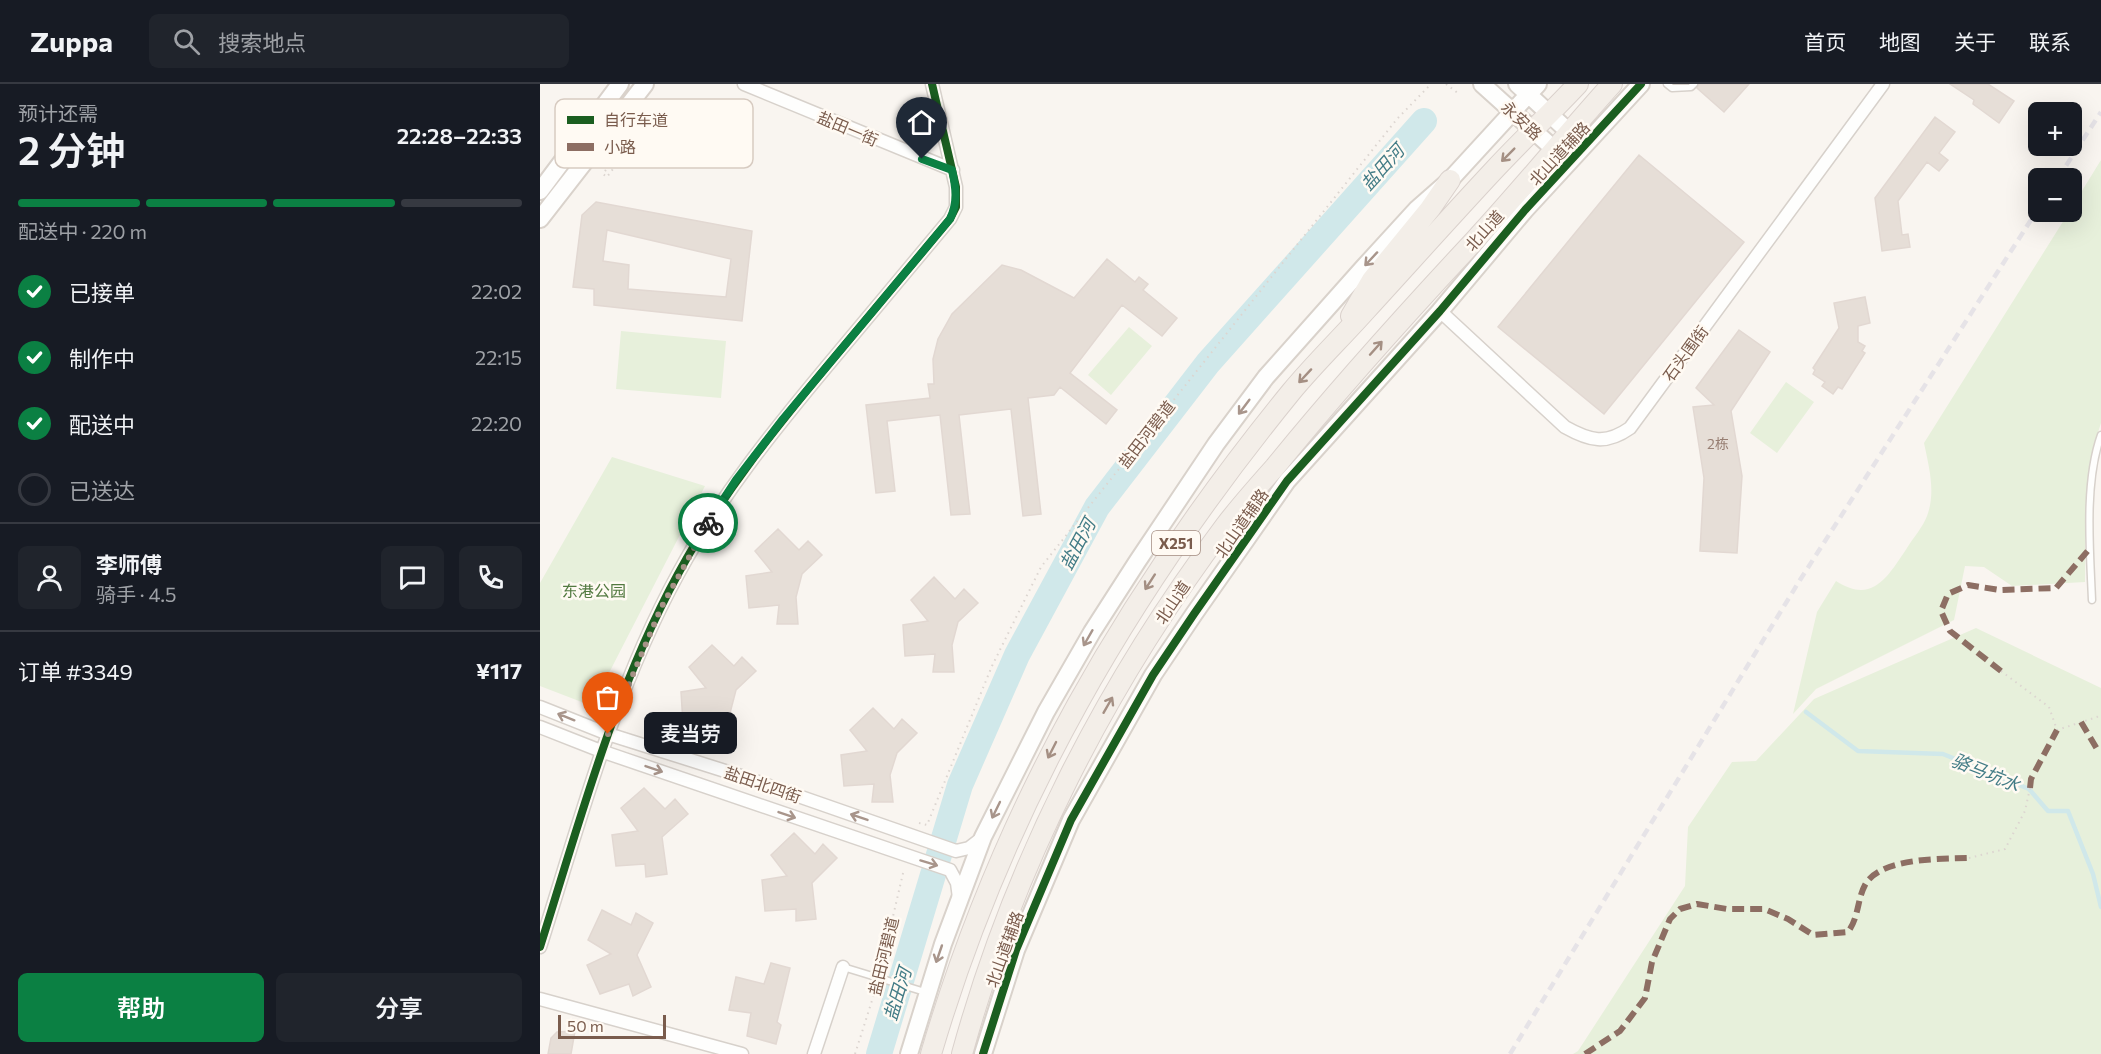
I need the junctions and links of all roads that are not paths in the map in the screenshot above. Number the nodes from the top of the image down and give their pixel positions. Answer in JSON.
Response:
{"nodes":[{"id":1,"x":620,"y":84,"type":"edge"},
{"id":2,"x":645,"y":84,"type":"edge"},
{"id":3,"x":744,"y":84,"type":"edge"},
{"id":4,"x":932,"y":84,"type":"edge"},
{"id":5,"x":1482,"y":84,"type":"edge"},
{"id":6,"x":1578,"y":84,"type":"edge"},
{"id":7,"x":1612,"y":84,"type":"edge"},
{"id":8,"x":1641,"y":84,"type":"edge"},
{"id":9,"x":1666,"y":84,"type":"edge"},
{"id":10,"x":1694,"y":84,"type":"edge"},
{"id":11,"x":1883,"y":84,"type":"edge"},
{"id":12,"x":1528,"y":87,"type":"edge"},
{"id":13,"x":609,"y":99,"type":"edge"},
{"id":14,"x":633,"y":99,"type":"edge"},
{"id":15,"x":1513,"y":111,"type":"junction"},
{"id":16,"x":1550,"y":114,"type":"junction"},
{"id":17,"x":1533,"y":130,"type":"junction"},
{"id":18,"x":1569,"y":132,"type":"junction"},
{"id":19,"x":1554,"y":149,"type":"junction"},
{"id":20,"x":1576,"y":156,"type":"junction"},
{"id":21,"x":557,"y":168,"type":"edge"},
{"id":22,"x":580,"y":168,"type":"edge"},
{"id":23,"x":952,"y":170,"type":"junction"},
{"id":24,"x":1450,"y":180,"type":"junction"},
{"id":25,"x":540,"y":191,"type":"edge"},
{"id":26,"x":540,"y":219,"type":"edge"},
{"id":27,"x":1440,"y":311,"type":"junction"},
{"id":28,"x":1335,"y":345,"type":"junction"},
{"id":29,"x":2101,"y":435,"type":"edge"},
{"id":30,"x":1280,"y":475,"type":"junction"},
{"id":31,"x":2092,"y":600,"type":"dead end"},
{"id":32,"x":540,"y":707,"type":"edge"},
{"id":33,"x":540,"y":727,"type":"edge"},
{"id":34,"x":608,"y":734,"type":"junction"},
{"id":35,"x":602,"y":751,"type":"junction"},
{"id":36,"x":983,"y":837,"type":"junction"},
{"id":37,"x":1027,"y":870,"type":"junction"},
{"id":38,"x":1040,"y":893,"type":"junction"},
{"id":39,"x":959,"y":899,"type":"junction"},
{"id":40,"x":540,"y":947,"type":"edge"},
{"id":41,"x":843,"y":966,"type":"joint"},
{"id":42,"x":921,"y":990,"type":"junction"},
{"id":43,"x":540,"y":999,"type":"edge"},
{"id":44,"x":742,"y":1054,"type":"edge"},
{"id":45,"x":814,"y":1054,"type":"edge"},
{"id":46,"x":909,"y":1054,"type":"edge"},
{"id":47,"x":931,"y":1054,"type":"edge"},
{"id":48,"x":962,"y":1054,"type":"edge"},
{"id":49,"x":983,"y":1054,"type":"edge"}],
"edges":[{"from":1,"to":13,"type":"street"},
{"from":2,"to":14,"type":"street"},
{"from":3,"to":23,"type":"street","name":"盐田一街"},
{"from":4,"to":23,"type":"street"},
{"from":5,"to":15,"type":"street","name":"永安路"},
{"from":6,"to":16,"type":"main road","name":"北山道","number":"X251"},
{"from":7,"to":18,"type":"main road","name":"北山道","number":"X251"},
{"from":8,"to":20,"type":"street","name":"北山道辅路"},
{"from":9,"to":10,"type":"lane"},
{"from":11,"to":27,"type":"street","name":"石头围街"},
{"from":12,"to":15,"type":"street"},
{"from":12,"to":16,"type":"street","name":"永安路"},
{"from":15,"to":17,"type":"street","name":"永安路"},
{"from":15,"to":24,"type":"street"},
{"from":16,"to":17,"type":"main road","name":"北山道","number":"X251"},
{"from":16,"to":18,"type":"street","name":"永安路"},
{"from":17,"to":19,"type":"street","name":"永安路"},
{"from":17,"to":28,"type":"main road","name":"北山道","number":"X251","one_way":true},
{"from":18,"to":19,"type":"main road","name":"北山道","number":"X251"},
{"from":18,"to":20,"type":"street","name":"永安路"},
{"from":19,"to":20,"type":"street","name":"永安路"},
{"from":30,"to":19,"type":"main road","name":"北山道","number":"X251","one_way":true},
{"from":20,"to":27,"type":"street","name":"北山道辅路"},
{"from":21,"to":25,"type":"street"},
{"from":22,"to":26,"type":"street"},
{"from":23,"to":34,"type":"street"},
{"from":24,"to":28,"type":"main road"},
{"from":24,"to":36,"type":"street","one_way":true},
{"from":27,"to":30,"type":"street","name":"北山道辅路"},
{"from":28,"to":47,"type":"main road","name":"北山道","number":"X251","one_way":true},
{"from":29,"to":31,"type":"lane"},
{"from":37,"to":30,"type":"main road","name":"北山道","number":"X251","one_way":true},
{"from":30,"to":38,"type":"street","name":"北山道辅路"},
{"from":34,"to":32,"type":"street","name":"盐田北四街","one_way":true},
{"from":33,"to":35,"type":"street","name":"盐田北四街"},
{"from":34,"to":35,"type":"street"},
{"from":36,"to":34,"type":"street","name":"盐田北四街","one_way":true},
{"from":35,"to":39,"type":"street","name":"盐田北四街","one_way":true},
{"from":35,"to":40,"type":"street"},
{"from":36,"to":39,"type":"street"},
{"from":37,"to":38,"type":"street"},
{"from":37,"to":48,"type":"main road","name":"北山道","number":"X251"},
{"from":38,"to":49,"type":"street","name":"北山道辅路"},
{"from":39,"to":42,"type":"street","one_way":true},
{"from":41,"to":42,"type":"lane"},
{"from":41,"to":45,"type":"street"},
{"from":42,"to":46,"type":"street"},
{"from":43,"to":44,"type":"street"}]}
